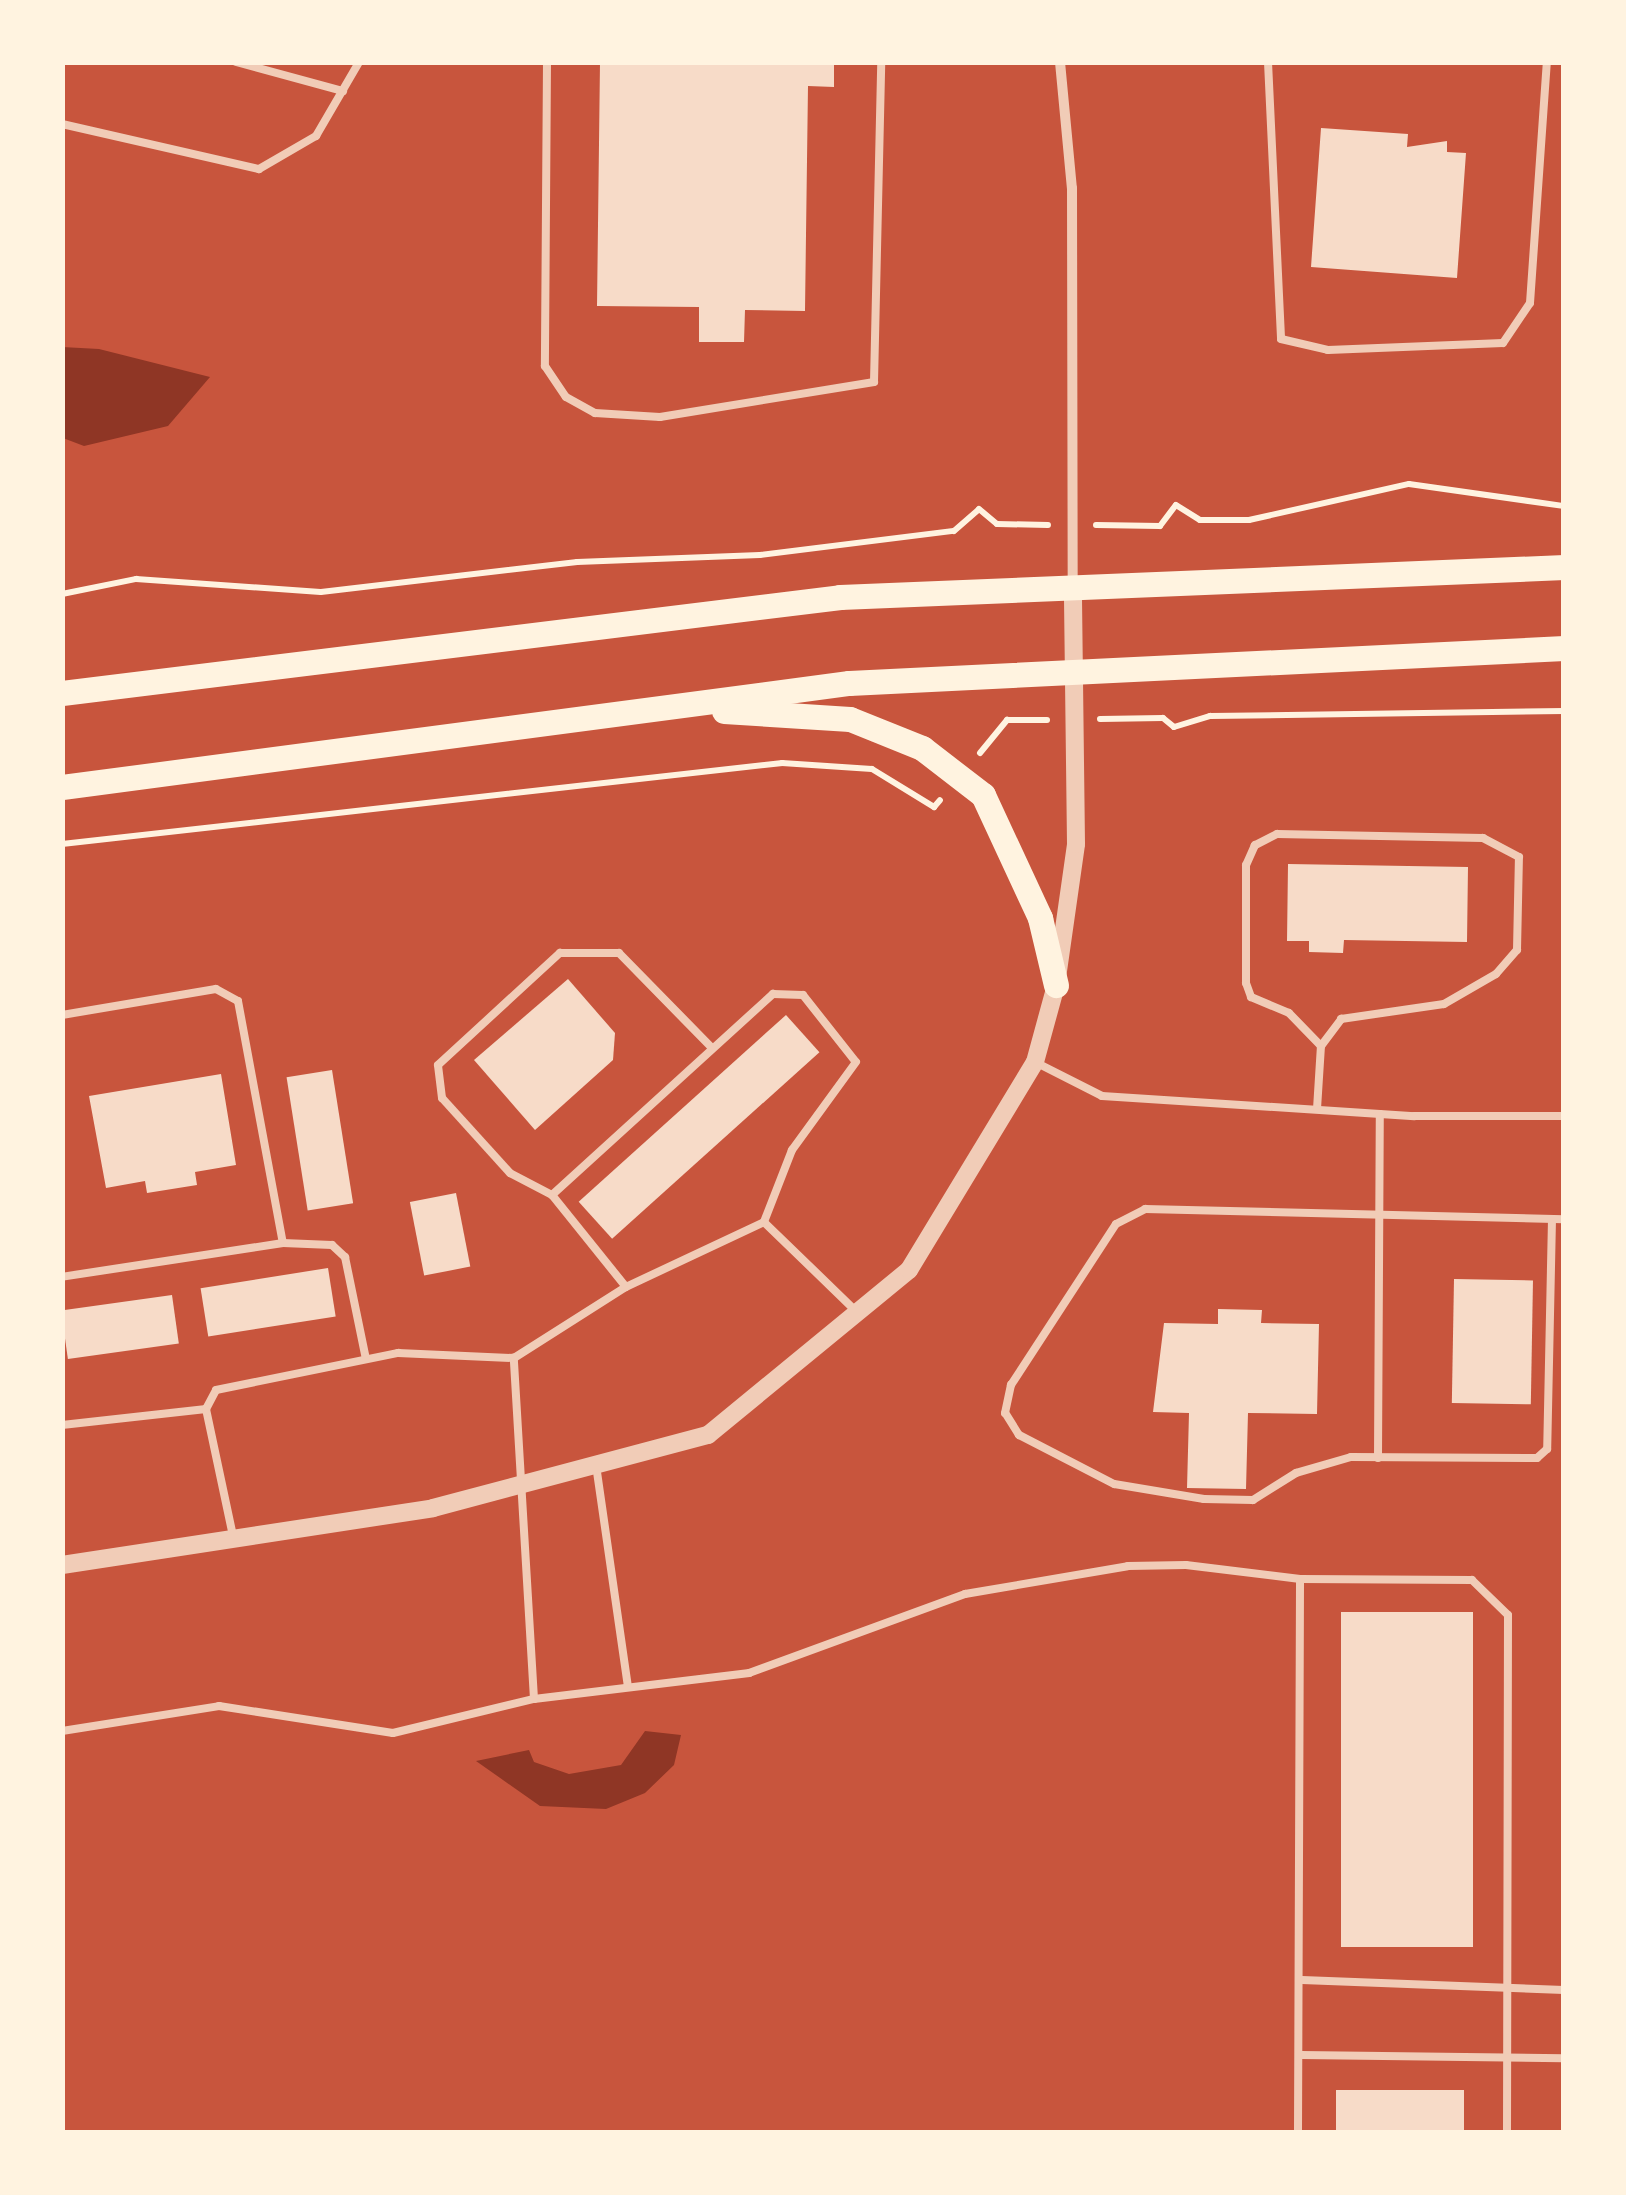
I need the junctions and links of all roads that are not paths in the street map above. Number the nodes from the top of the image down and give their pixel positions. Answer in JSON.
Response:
{"nodes":[{"id":1,"x":236,"y":62,"type":"edge"},
{"id":2,"x":359,"y":62,"type":"edge"},
{"id":3,"x":547,"y":62,"type":"edge"},
{"id":4,"x":881,"y":62,"type":"edge"},
{"id":5,"x":1060,"y":62,"type":"edge"},
{"id":6,"x":1268,"y":62,"type":"edge"},
{"id":7,"x":1547,"y":62,"type":"edge"},
{"id":8,"x":343,"y":91,"type":"junction"},
{"id":9,"x":62,"y":124,"type":"edge"},
{"id":10,"x":1564,"y":567,"type":"edge"},
{"id":11,"x":1073,"y":586,"type":"junction"},
{"id":12,"x":1564,"y":648,"type":"edge"},
{"id":13,"x":1075,"y":670,"type":"junction"},
{"id":14,"x":62,"y":694,"type":"edge"},
{"id":15,"x":664,"y":708,"type":"junction"},
{"id":16,"x":62,"y":787,"type":"edge"},
{"id":17,"x":1056,"y":985,"type":"junction"},
{"id":18,"x":62,"y":1015,"type":"edge"},
{"id":19,"x":1320,"y":1046,"type":"junction"},
{"id":20,"x":712,"y":1048,"type":"junction"},
{"id":21,"x":1035,"y":1062,"type":"junction"},
{"id":22,"x":1316,"y":1110,"type":"junction"},
{"id":23,"x":1380,"y":1114,"type":"junction"},
{"id":24,"x":1564,"y":1116,"type":"edge"},
{"id":25,"x":552,"y":1195,"type":"junction"},
{"id":26,"x":1380,"y":1212,"type":"junction"},
{"id":27,"x":1552,"y":1219,"type":"junction"},
{"id":28,"x":1564,"y":1219,"type":"edge"},
{"id":29,"x":764,"y":1222,"type":"junction"},
{"id":30,"x":283,"y":1243,"type":"junction"},
{"id":31,"x":62,"y":1276,"type":"edge"},
{"id":32,"x":626,"y":1287,"type":"junction"},
{"id":33,"x":858,"y":1312,"type":"junction"},
{"id":34,"x":514,"y":1358,"type":"junction"},
{"id":35,"x":366,"y":1359,"type":"junction"},
{"id":36,"x":206,"y":1409,"type":"junction"},
{"id":37,"x":62,"y":1426,"type":"edge"},
{"id":38,"x":1378,"y":1458,"type":"junction"},
{"id":39,"x":596,"y":1465,"type":"junction"},
{"id":40,"x":518,"y":1486,"type":"junction"},
{"id":41,"x":234,"y":1538,"type":"junction"},
{"id":42,"x":62,"y":1565,"type":"edge"},
{"id":43,"x":1300,"y":1579,"type":"junction"},
{"id":44,"x":628,"y":1687,"type":"junction"},
{"id":45,"x":534,"y":1698,"type":"junction"},
{"id":46,"x":62,"y":1731,"type":"edge"},
{"id":47,"x":1302,"y":1980,"type":"junction"},
{"id":48,"x":1505,"y":1989,"type":"junction"},
{"id":49,"x":1564,"y":1990,"type":"edge"},
{"id":50,"x":1301,"y":2055,"type":"junction"},
{"id":51,"x":1564,"y":2058,"type":"edge"},
{"id":52,"x":1506,"y":2059,"type":"junction"},
{"id":53,"x":1298,"y":2132,"type":"edge"},
{"id":54,"x":1507,"y":2132,"type":"edge"}],
"edges":[{"from":1,"to":8,"type":"lane"},
{"from":2,"to":8,"type":"lane"},
{"from":3,"to":4,"type":"lane"},
{"from":5,"to":11,"type":"street"},
{"from":6,"to":7,"type":"lane"},
{"from":8,"to":9,"type":"lane"},
{"from":10,"to":11,"type":"main road"},
{"from":11,"to":13,"type":"street"},
{"from":11,"to":14,"type":"main road"},
{"from":12,"to":13,"type":"main road"},
{"from":13,"to":15,"type":"main road"},
{"from":13,"to":17,"type":"street"},
{"from":15,"to":16,"type":"main road"},
{"from":15,"to":17,"type":"main road"},
{"from":17,"to":21,"type":"street"},
{"from":18,"to":30,"type":"lane"},
{"from":19,"to":19,"type":"lane"},
{"from":19,"to":22,"type":"lane"},
{"from":20,"to":25,"type":"lane"},
{"from":20,"to":25,"type":"lane"},
{"from":20,"to":29,"type":"lane"},
{"from":21,"to":22,"type":"lane"},
{"from":21,"to":33,"type":"street"},
{"from":22,"to":23,"type":"lane"},
{"from":23,"to":24,"type":"lane"},
{"from":23,"to":26,"type":"lane"},
{"from":25,"to":32,"type":"lane"},
{"from":26,"to":27,"type":"lane"},
{"from":26,"to":38,"type":"lane"},
{"from":26,"to":38,"type":"lane"},
{"from":27,"to":28,"type":"lane"},
{"from":27,"to":38,"type":"lane"},
{"from":29,"to":32,"type":"lane"},
{"from":29,"to":33,"type":"lane"},
{"from":30,"to":31,"type":"lane"},
{"from":30,"to":35,"type":"lane"},
{"from":32,"to":34,"type":"lane"},
{"from":33,"to":39,"type":"street"},
{"from":34,"to":35,"type":"lane"},
{"from":34,"to":40,"type":"lane"},
{"from":35,"to":36,"type":"lane"},
{"from":36,"to":37,"type":"lane"},
{"from":36,"to":41,"type":"lane"},
{"from":39,"to":40,"type":"street"},
{"from":39,"to":44,"type":"lane"},
{"from":40,"to":41,"type":"street"},
{"from":40,"to":45,"type":"lane"},
{"from":41,"to":42,"type":"street"},
{"from":43,"to":44,"type":"lane"},
{"from":43,"to":47,"type":"lane"},
{"from":43,"to":48,"type":"lane"},
{"from":44,"to":45,"type":"lane"},
{"from":45,"to":46,"type":"lane"},
{"from":47,"to":48,"type":"lane"},
{"from":47,"to":50,"type":"lane"},
{"from":48,"to":49,"type":"lane"},
{"from":48,"to":52,"type":"lane"},
{"from":50,"to":52,"type":"lane"},
{"from":50,"to":53,"type":"lane"},
{"from":51,"to":52,"type":"lane"},
{"from":52,"to":54,"type":"lane"}]}
